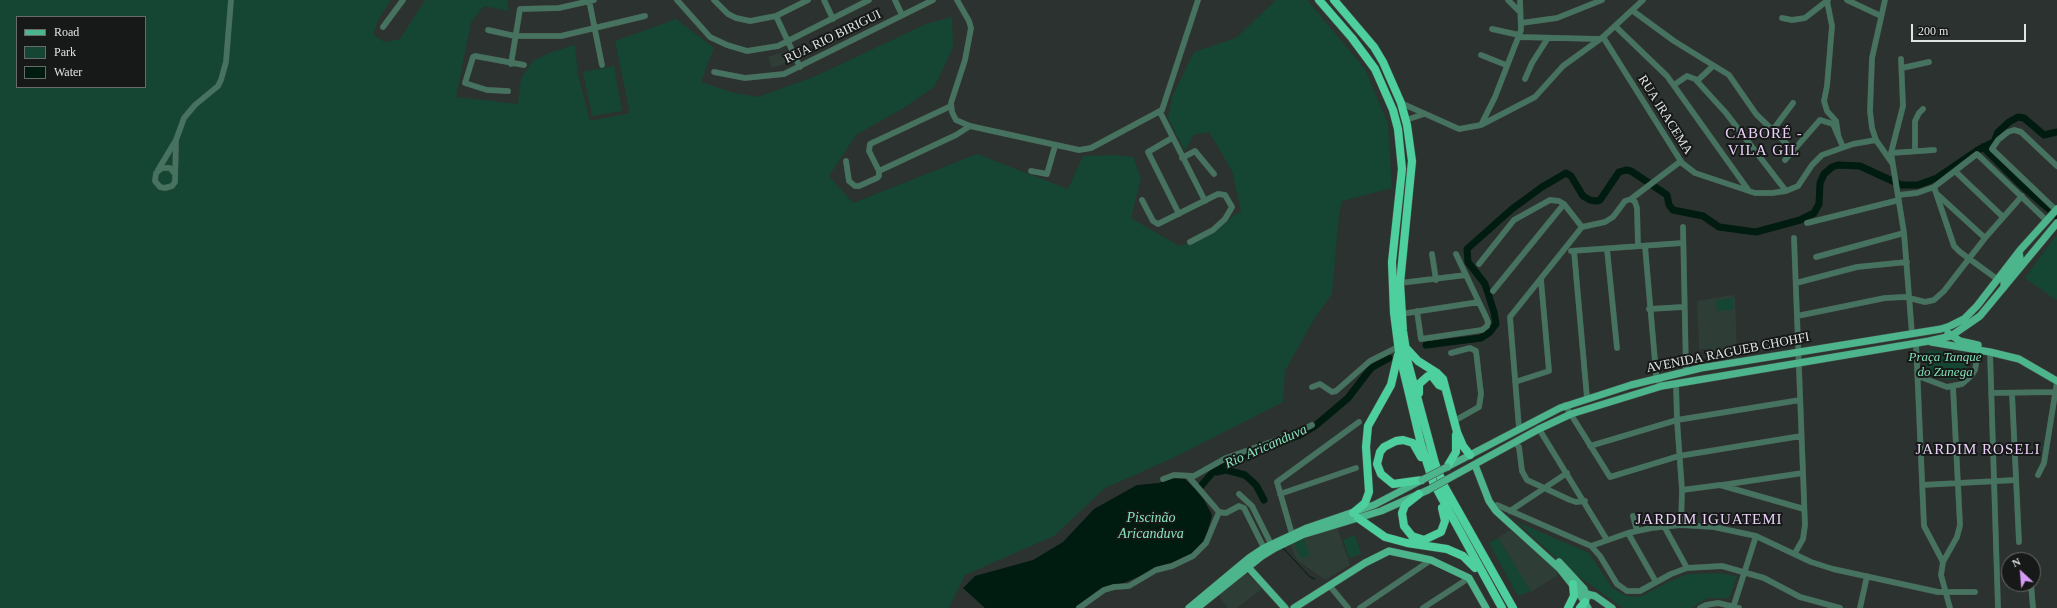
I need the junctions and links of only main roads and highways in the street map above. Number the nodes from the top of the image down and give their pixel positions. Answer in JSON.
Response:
{"nodes":[{"id":1,"x":1319,"y":0,"type":"edge"},
{"id":2,"x":1334,"y":0,"type":"edge"},
{"id":3,"x":2056,"y":210,"type":"edge"},
{"id":4,"x":2057,"y":223,"type":"edge"},
{"id":5,"x":2019,"y":252,"type":"junction"},
{"id":6,"x":2004,"y":287,"type":"junction"},
{"id":7,"x":1942,"y":329,"type":"junction"},
{"id":8,"x":1951,"y":336,"type":"junction"},
{"id":9,"x":1929,"y":341,"type":"junction"},
{"id":10,"x":1916,"y":343,"type":"junction"},
{"id":11,"x":1401,"y":349,"type":"junction"},
{"id":12,"x":1978,"y":350,"type":"junction"},
{"id":13,"x":2057,"y":375,"type":"edge"},
{"id":14,"x":2057,"y":381,"type":"edge"},
{"id":15,"x":1444,"y":387,"type":"junction"},
{"id":16,"x":1418,"y":403,"type":"junction"},
{"id":17,"x":1546,"y":414,"type":"junction"},
{"id":18,"x":1539,"y":429,"type":"junction"},
{"id":19,"x":1457,"y":432,"type":"junction"},
{"id":20,"x":1470,"y":455,"type":"junction"},
{"id":21,"x":1476,"y":464,"type":"junction"},
{"id":22,"x":1427,"y":465,"type":"junction"},
{"id":23,"x":1447,"y":467,"type":"junction"},
{"id":24,"x":1422,"y":480,"type":"junction"},
{"id":25,"x":1419,"y":494,"type":"junction"},
{"id":26,"x":1440,"y":498,"type":"junction"},
{"id":27,"x":1356,"y":515,"type":"junction"},
{"id":28,"x":1264,"y":548,"type":"junction"},
{"id":29,"x":1248,"y":567,"type":"junction"},
{"id":30,"x":1485,"y":579,"type":"junction"},
{"id":31,"x":1573,"y":584,"type":"junction"},
{"id":32,"x":1504,"y":592,"type":"junction"},
{"id":33,"x":1584,"y":602,"type":"edge"},
{"id":34,"x":1202,"y":607,"type":"edge"},
{"id":35,"x":1189,"y":608,"type":"edge"},
{"id":36,"x":1285,"y":608,"type":"edge"},
{"id":37,"x":1294,"y":608,"type":"edge"},
{"id":38,"x":1486,"y":608,"type":"edge"},
{"id":39,"x":1502,"y":608,"type":"edge"},
{"id":40,"x":1513,"y":608,"type":"edge"},
{"id":41,"x":1518,"y":608,"type":"edge"},
{"id":42,"x":1568,"y":608,"type":"edge"},
{"id":43,"x":1612,"y":608,"type":"edge"}],
"edges":[{"from":1,"to":11,"type":"highway"},
{"from":2,"to":11,"type":"highway"},
{"from":3,"to":5,"type":"main road","name":"AVENIDA RAGUEB CHOHFI"},
{"from":4,"to":6,"type":"main road","name":"AVENIDA RAGUEB CHOHFI"},
{"from":5,"to":6,"type":"main road"},
{"from":5,"to":7,"type":"main road","name":"AVENIDA RAGUEB CHOHFI"},
{"from":6,"to":8,"type":"main road","name":"AVENIDA RAGUEB CHOHFI"},
{"from":7,"to":8,"type":"main road"},
{"from":7,"to":10,"type":"main road"},
{"from":7,"to":17,"type":"main road","name":"AVENIDA RAGUEB CHOHFI"},
{"from":8,"to":9,"type":"main road","name":"AVENIDA RAGUEB CHOHFI"},
{"from":8,"to":12,"type":"main road"},
{"from":9,"to":10,"type":"main road","name":"AVENIDA RAGUEB CHOHFI"},
{"from":9,"to":12,"type":"main road"},
{"from":10,"to":18,"type":"main road","name":"AVENIDA RAGUEB CHOHFI"},
{"from":11,"to":15,"type":"highway"},
{"from":11,"to":16,"type":"highway"},
{"from":11,"to":22,"type":"highway"},
{"from":11,"to":27,"type":"highway"},
{"from":12,"to":13,"type":"main road"},
{"from":12,"to":14,"type":"main road"},
{"from":15,"to":16,"type":"highway"},
{"from":15,"to":19,"type":"highway"},
{"from":16,"to":32,"type":"highway"},
{"from":17,"to":18,"type":"main road"},
{"from":17,"to":20,"type":"main road","name":"AVENIDA RAGUEB CHOHFI"},
{"from":18,"to":21,"type":"main road","name":"AVENIDA RAGUEB CHOHFI"},
{"from":19,"to":20,"type":"highway"},
{"from":19,"to":23,"type":"highway"},
{"from":20,"to":23,"type":"main road","name":"AVENIDA RAGUEB CHOHFI"},
{"from":21,"to":25,"type":"main road","name":"AVENIDA RAGUEB CHOHFI","bridge":true},
{"from":21,"to":31,"type":"main road"},
{"from":21,"to":33,"type":"main road"},
{"from":22,"to":24,"type":"highway"},
{"from":22,"to":26,"type":"highway"},
{"from":23,"to":24,"type":"main road","name":"AVENIDA RAGUEB CHOHFI","bridge":true},
{"from":24,"to":27,"type":"main road","name":"AVENIDA RAGUEB CHOHFI"},
{"from":25,"to":26,"type":"highway"},
{"from":25,"to":27,"type":"main road","name":"AVENIDA RAGUEB CHOHFI"},
{"from":26,"to":30,"type":"highway"},
{"from":27,"to":28,"type":"main road","name":"AVENIDA RAGUEB CHOHFI"},
{"from":27,"to":29,"type":"main road","name":"AVENIDA RAGUEB CHOHFI"},
{"from":27,"to":30,"type":"highway"},
{"from":28,"to":29,"type":"main road"},
{"from":28,"to":35,"type":"main road","name":"AVENIDA RAGUEB CHOHFI"},
{"from":29,"to":34,"type":"main road","name":"AVENIDA RAGUEB CHOHFI"},
{"from":29,"to":36,"type":"main road"},
{"from":30,"to":39,"type":"highway"},
{"from":31,"to":33,"type":"main road"},
{"from":31,"to":42,"type":"highway"},
{"from":32,"to":40,"type":"highway"},
{"from":32,"to":41,"type":"highway"},
{"from":33,"to":42,"type":"highway"},
{"from":33,"to":43,"type":"main road"},
{"from":37,"to":38,"type":"main road"}]}
